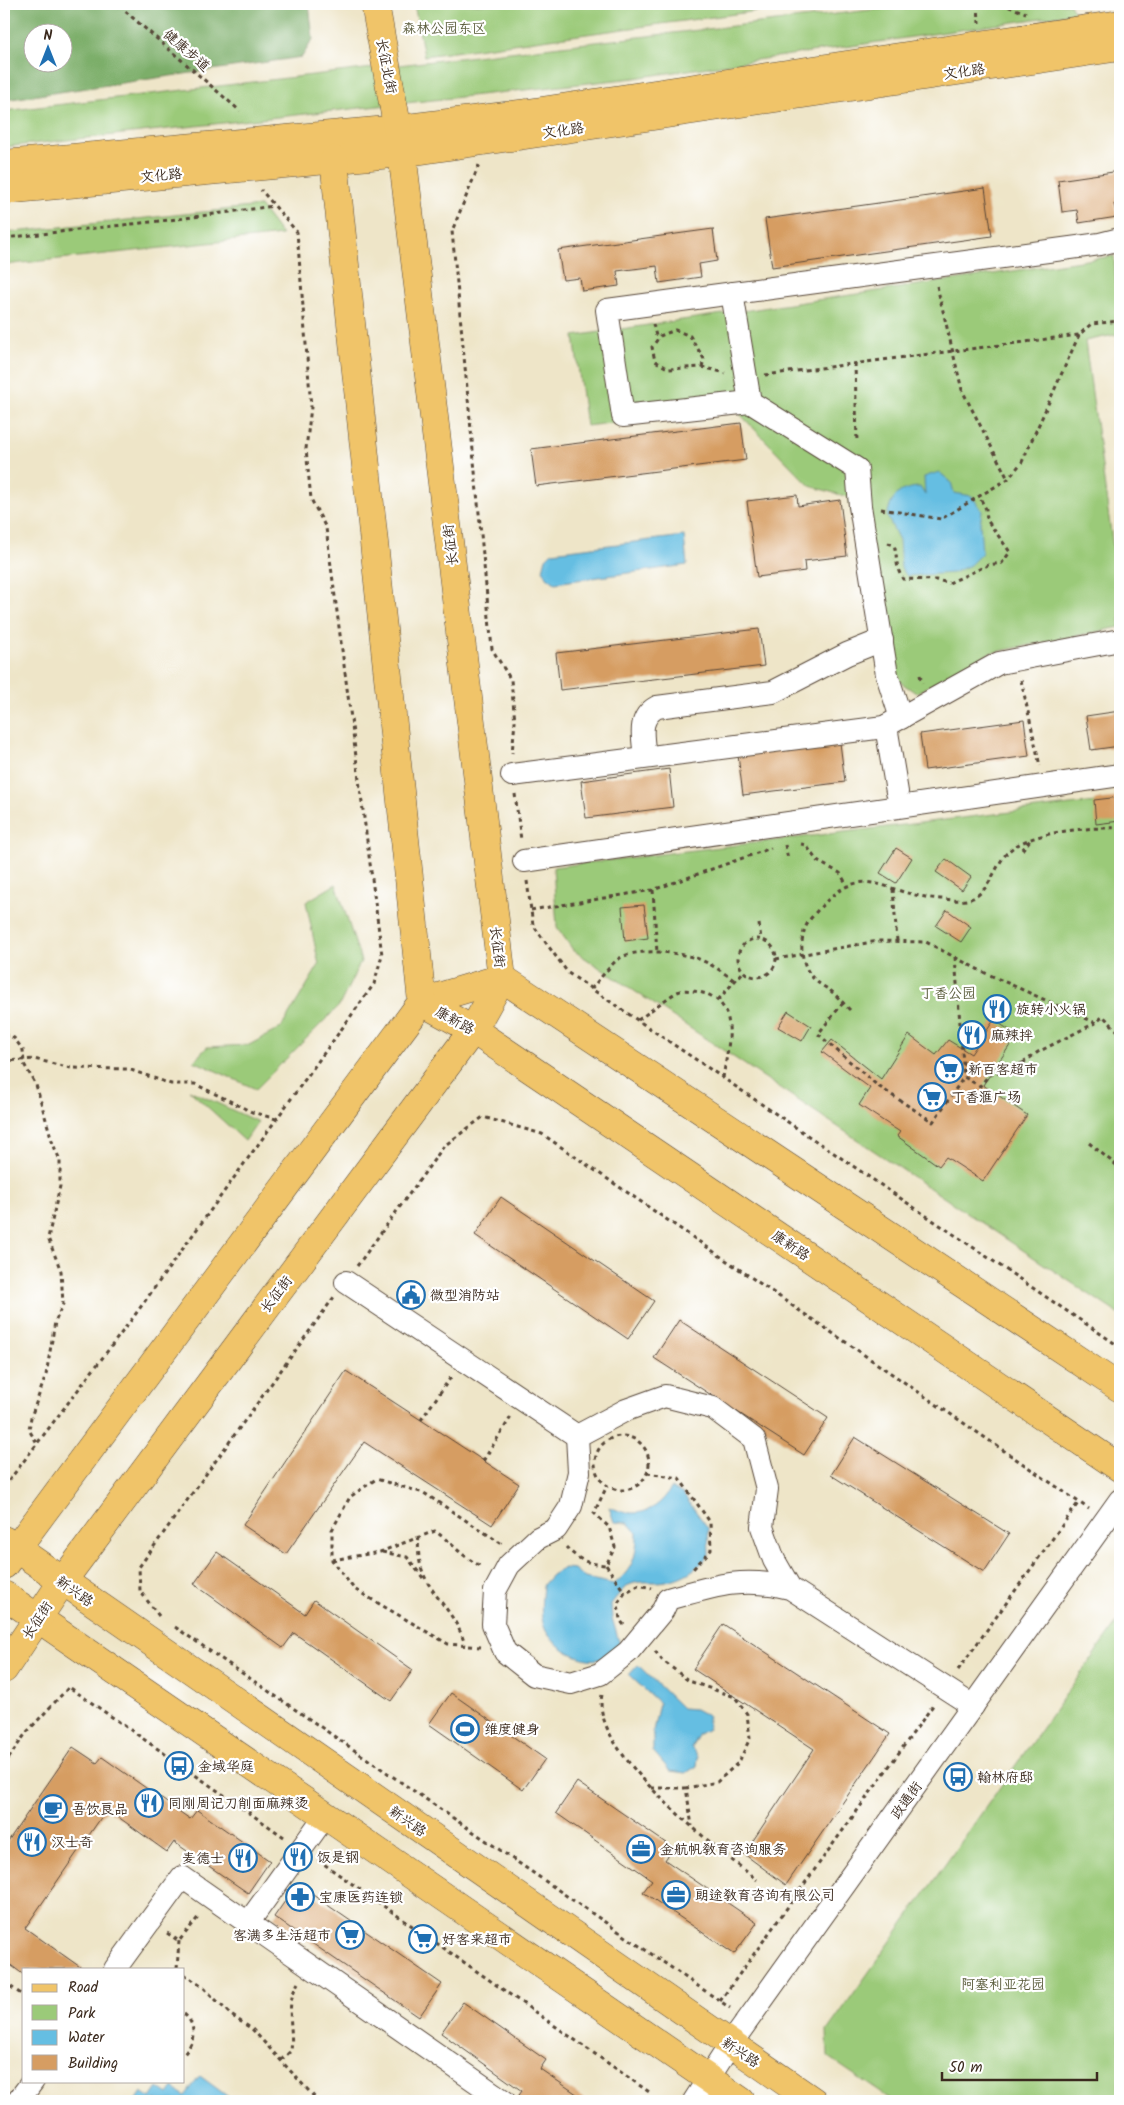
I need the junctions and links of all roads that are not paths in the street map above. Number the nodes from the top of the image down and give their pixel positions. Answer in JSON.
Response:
{"nodes":[{"id":1,"x":375,"y":4,"type":"edge"},
{"id":2,"x":1120,"y":24,"type":"edge"},
{"id":3,"x":1120,"y":47,"type":"edge"},
{"id":4,"x":403,"y":136,"type":"junction"},
{"id":5,"x":334,"y":160,"type":"junction"},
{"id":6,"x":4,"y":164,"type":"edge"},
{"id":7,"x":4,"y":190,"type":"edge"},
{"id":8,"x":1120,"y":239,"type":"edge"},
{"id":9,"x":732,"y":293,"type":"junction"},
{"id":10,"x":750,"y":402,"type":"junction"},
{"id":11,"x":882,"y":640,"type":"junction"},
{"id":12,"x":1120,"y":640,"type":"edge"},
{"id":13,"x":894,"y":722,"type":"junction"},
{"id":14,"x":645,"y":757,"type":"junction"},
{"id":15,"x":512,"y":775,"type":"road end"},
{"id":16,"x":1120,"y":775,"type":"edge"},
{"id":17,"x":897,"y":792,"type":"dead end"},
{"id":18,"x":524,"y":861,"type":"road end"},
{"id":19,"x":502,"y":978,"type":"junction"},
{"id":20,"x":422,"y":1002,"type":"junction"},
{"id":21,"x":472,"y":1030,"type":"junction"},
{"id":22,"x":346,"y":1282,"type":"road end"},
{"id":23,"x":1120,"y":1388,"type":"edge"},
{"id":24,"x":578,"y":1436,"type":"junction"},
{"id":25,"x":1120,"y":1468,"type":"edge"},
{"id":26,"x":1120,"y":1500,"type":"edge"},
{"id":27,"x":8,"y":1551,"type":"edge"},
{"id":28,"x":62,"y":1582,"type":"junction"},
{"id":29,"x":790,"y":1588,"type":"junction"},
{"id":30,"x":4,"y":1595,"type":"edge"},
{"id":31,"x":39,"y":1619,"type":"junction"},
{"id":32,"x":4,"y":1669,"type":"edge"},
{"id":33,"x":973,"y":1706,"type":"junction"},
{"id":34,"x":325,"y":1816,"type":"junction"},
{"id":35,"x":248,"y":1924,"type":"junction"},
{"id":36,"x":116,"y":1968,"type":"edge"},
{"id":37,"x":730,"y":2045,"type":"junction"},
{"id":38,"x":709,"y":2079,"type":"junction"},
{"id":39,"x":32,"y":2082,"type":"edge"},
{"id":40,"x":4,"y":2096,"type":"edge"},
{"id":41,"x":10,"y":2101,"type":"edge"},
{"id":42,"x":18,"y":2101,"type":"edge"},
{"id":43,"x":504,"y":2101,"type":"edge"},
{"id":44,"x":694,"y":2101,"type":"edge"},
{"id":45,"x":741,"y":2101,"type":"edge"},
{"id":46,"x":813,"y":2101,"type":"edge"}],
"edges":[{"from":1,"to":4,"type":"main road","name":"长征北街"},
{"from":2,"to":4,"type":"main road","name":"文化路"},
{"from":3,"to":4,"type":"main road","name":"文化路"},
{"from":4,"to":5,"type":"main road","name":"文化路"},
{"from":4,"to":6,"type":"main road","name":"文化路"},
{"from":4,"to":19,"type":"main road","name":"长征街"},
{"from":5,"to":7,"type":"main road","name":"文化路"},
{"from":5,"to":20,"type":"main road"},
{"from":8,"to":9,"type":"street"},
{"from":9,"to":10,"type":"street"},
{"from":9,"to":10,"type":"street"},
{"from":10,"to":11,"type":"street"},
{"from":11,"to":13,"type":"street"},
{"from":11,"to":14,"type":"street"},
{"from":12,"to":13,"type":"street"},
{"from":13,"to":14,"type":"street"},
{"from":13,"to":17,"type":"street"},
{"from":14,"to":15,"type":"street"},
{"from":16,"to":18,"type":"street"},
{"from":19,"to":20,"type":"main road","name":"康新路"},
{"from":19,"to":21,"type":"main road","name":"长征街"},
{"from":19,"to":23,"type":"main road"},
{"from":20,"to":21,"type":"main road","name":"康新路"},
{"from":20,"to":27,"type":"main road"},
{"from":21,"to":25,"type":"main road","name":"康新路"},
{"from":21,"to":28,"type":"main road","name":"长征街"},
{"from":22,"to":24,"type":"street"},
{"from":24,"to":29,"type":"street"},
{"from":24,"to":29,"type":"street"},
{"from":26,"to":33,"type":"street","name":"政通街"},
{"from":27,"to":28,"type":"main road","name":"新兴路"},
{"from":28,"to":31,"type":"main road","name":"长征街"},
{"from":28,"to":37,"type":"main road","name":"新兴路"},
{"from":29,"to":33,"type":"street"},
{"from":30,"to":31,"type":"main road"},
{"from":31,"to":32,"type":"main road","name":"长征街"},
{"from":31,"to":34,"type":"main road"},
{"from":33,"to":37,"type":"street","name":"政通街"},
{"from":34,"to":35,"type":"street"},
{"from":34,"to":38,"type":"main road"},
{"from":35,"to":36,"type":"street"},
{"from":35,"to":43,"type":"street"},
{"from":37,"to":38,"type":"street","name":"政通街"},
{"from":37,"to":46,"type":"main road","name":"新兴路"},
{"from":38,"to":44,"type":"street","name":"政通街"},
{"from":38,"to":45,"type":"main road"},
{"from":39,"to":42,"type":"street"},
{"from":40,"to":41,"type":"street"}]}
